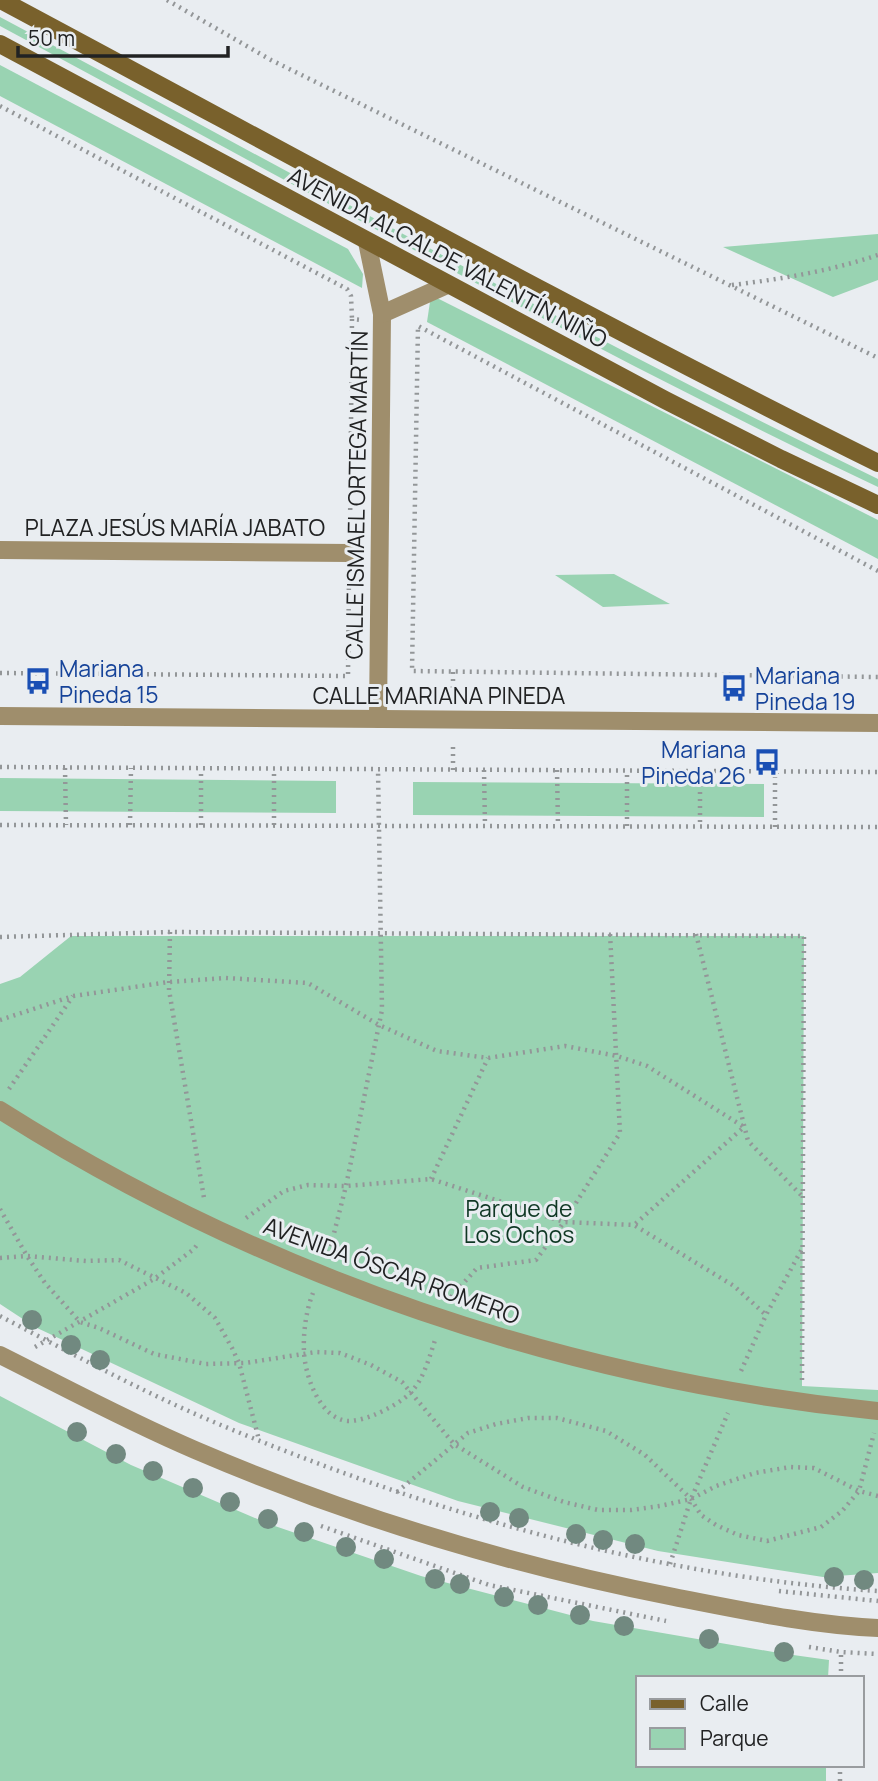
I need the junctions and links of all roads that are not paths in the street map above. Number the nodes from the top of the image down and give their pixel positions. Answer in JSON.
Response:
{"nodes":[{"id":1,"x":1,"y":0,"type":"edge"},
{"id":2,"x":0,"y":44,"type":"edge"},
{"id":3,"x":367,"y":242,"type":"junction"},
{"id":4,"x":447,"y":285,"type":"junction"},
{"id":5,"x":382,"y":314,"type":"junction"},
{"id":6,"x":878,"y":463,"type":"edge"},
{"id":7,"x":878,"y":505,"type":"edge"},
{"id":8,"x":0,"y":550,"type":"edge"},
{"id":9,"x":350,"y":553,"type":"road end"},
{"id":10,"x":0,"y":716,"type":"edge"},
{"id":11,"x":378,"y":719,"type":"junction"},
{"id":12,"x":878,"y":723,"type":"edge"},
{"id":13,"x":3,"y":1102,"type":"edge"},
{"id":14,"x":0,"y":1355,"type":"edge"},
{"id":15,"x":878,"y":1411,"type":"edge"},
{"id":16,"x":878,"y":1628,"type":"edge"}],
"edges":[{"from":1,"to":6,"type":"main road","name":"AVENIDA ALCALDE VALENTÍN NIÑO"},
{"from":2,"to":3,"type":"main road","name":"AVENIDA ALCALDE VALENTÍN NIÑO"},
{"from":3,"to":4,"type":"main road","name":"AVENIDA ALCALDE VALENTÍN NIÑO"},
{"from":3,"to":5,"type":"street","name":"CALLE ISMAEL ORTEGA MARTÍN"},
{"from":4,"to":5,"type":"street","name":"CALLE ISMAEL ORTEGA MARTÍN"},
{"from":4,"to":7,"type":"main road","name":"AVENIDA ALCALDE VALENTÍN NIÑO"},
{"from":5,"to":11,"type":"street","name":"CALLE ISMAEL ORTEGA MARTÍN"},
{"from":8,"to":9,"type":"street","name":"PLAZA JESÚS MARÍA JABATO"},
{"from":10,"to":11,"type":"street","name":"CALLE MARIANA PINEDA"},
{"from":11,"to":12,"type":"street","name":"CALLE MARIANA PINEDA"},
{"from":13,"to":15,"type":"street","name":"AVENIDA ÓSCAR ROMERO"},
{"from":14,"to":16,"type":"street"}]}
